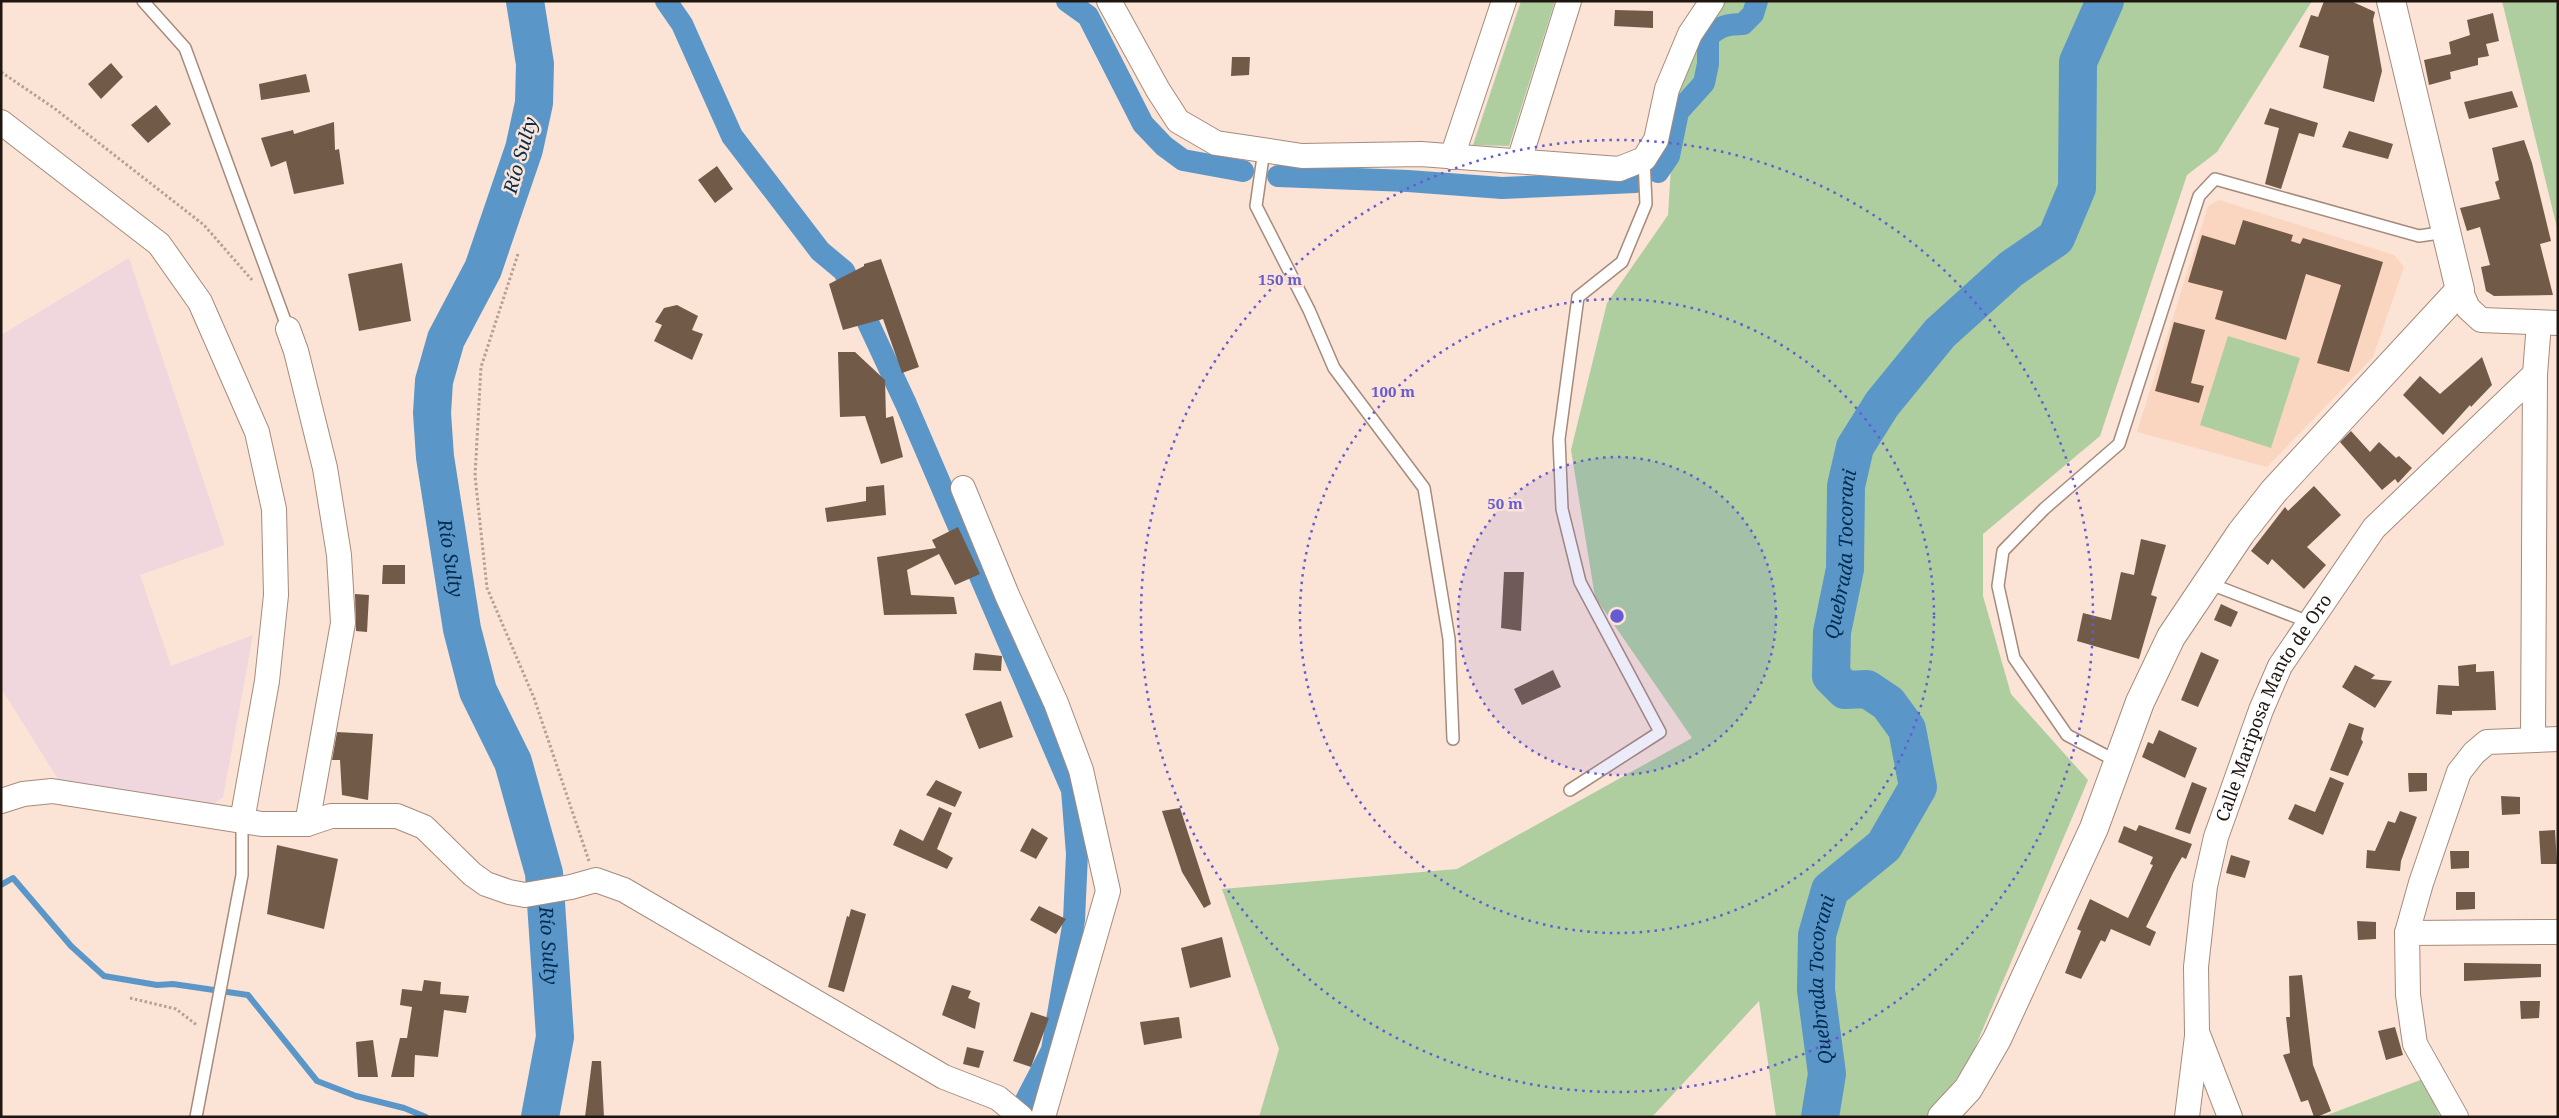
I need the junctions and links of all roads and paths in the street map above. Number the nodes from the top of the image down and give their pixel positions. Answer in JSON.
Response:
{"nodes":[{"id":1,"x":143,"y":1,"type":"edge"},
{"id":2,"x":1109,"y":1,"type":"edge"},
{"id":3,"x":1504,"y":1,"type":"edge"},
{"id":4,"x":1569,"y":1,"type":"edge"},
{"id":5,"x":1712,"y":1,"type":"edge"},
{"id":6,"x":2391,"y":1,"type":"edge"},
{"id":7,"x":1,"y":72,"type":"edge"},
{"id":8,"x":7,"y":133,"type":"edge"},
{"id":9,"x":1264,"y":150,"type":"junction"},
{"id":10,"x":1452,"y":157,"type":"junction"},
{"id":11,"x":1644,"y":160,"type":"junction"},
{"id":12,"x":1519,"y":161,"type":"junction"},
{"id":13,"x":2446,"y":232,"type":"junction"},
{"id":14,"x":518,"y":254,"type":"dead end"},
{"id":15,"x":257,"y":286,"type":"dead end"},
{"id":16,"x":2460,"y":290,"type":"junction"},
{"id":17,"x":2548,"y":323,"type":"edge"},
{"id":18,"x":288,"y":329,"type":"joint"},
{"id":19,"x":2535,"y":374,"type":"junction"},
{"id":20,"x":963,"y":488,"type":"dead end"},
{"id":21,"x":2206,"y":582,"type":"junction"},
{"id":22,"x":2309,"y":622,"type":"junction"},
{"id":23,"x":1453,"y":739,"type":"dead end"},
{"id":24,"x":2533,"y":740,"type":"junction"},
{"id":25,"x":2558,"y":740,"type":"edge"},
{"id":26,"x":2118,"y":762,"type":"junction"},
{"id":27,"x":1570,"y":790,"type":"dead end"},
{"id":28,"x":1,"y":801,"type":"edge"},
{"id":29,"x":242,"y":821,"type":"junction"},
{"id":30,"x":307,"y":824,"type":"junction"},
{"id":31,"x":596,"y":880,"type":"junction"},
{"id":32,"x":2558,"y":932,"type":"edge"},
{"id":33,"x":2407,"y":934,"type":"junction"},
{"id":34,"x":130,"y":998,"type":"dead end"},
{"id":35,"x":2197,"y":1032,"type":"junction"},
{"id":36,"x":210,"y":1036,"type":"junction"},
{"id":37,"x":196,"y":1117,"type":"edge"},
{"id":38,"x":1021,"y":1117,"type":"edge"},
{"id":39,"x":1043,"y":1117,"type":"edge"},
{"id":40,"x":1942,"y":1117,"type":"edge"},
{"id":41,"x":2187,"y":1117,"type":"edge"},
{"id":42,"x":2230,"y":1117,"type":"edge"},
{"id":43,"x":2456,"y":1117,"type":"edge"}],
"edges":[{"from":1,"to":18,"type":"lane"},
{"from":2,"to":9,"type":"street"},
{"from":3,"to":10,"type":"street"},
{"from":4,"to":12,"type":"street"},
{"from":5,"to":11,"type":"street"},
{"from":6,"to":13,"type":"street"},
{"from":7,"to":15,"type":"path"},
{"from":8,"to":29,"type":"street"},
{"from":9,"to":10,"type":"street"},
{"from":9,"to":23,"type":"lane"},
{"from":10,"to":12,"type":"street"},
{"from":11,"to":12,"type":"street"},
{"from":11,"to":27,"type":"lane"},
{"from":13,"to":16,"type":"street"},
{"from":13,"to":26,"type":"lane"},
{"from":14,"to":31,"type":"path"},
{"from":16,"to":17,"type":"street"},
{"from":16,"to":21,"type":"street"},
{"from":17,"to":19,"type":"street"},
{"from":18,"to":30,"type":"street"},
{"from":19,"to":22,"type":"street","name":"Calle Mariposa Manto de Oro"},
{"from":19,"to":24,"type":"street"},
{"from":20,"to":39,"type":"street"},
{"from":21,"to":22,"type":"lane"},
{"from":21,"to":26,"type":"street"},
{"from":22,"to":35,"type":"street","name":"Calle Mariposa Manto de Oro"},
{"from":24,"to":25,"type":"street"},
{"from":24,"to":33,"type":"street"},
{"from":26,"to":40,"type":"street"},
{"from":28,"to":29,"type":"street"},
{"from":29,"to":30,"type":"street"},
{"from":29,"to":36,"type":"lane"},
{"from":30,"to":31,"type":"street"},
{"from":31,"to":38,"type":"street"},
{"from":32,"to":33,"type":"street"},
{"from":33,"to":43,"type":"street"},
{"from":34,"to":36,"type":"path"},
{"from":35,"to":41,"type":"street"},
{"from":35,"to":42,"type":"street","name":"Calle Mariposa Manto de Oro"},
{"from":36,"to":37,"type":"lane"}]}
